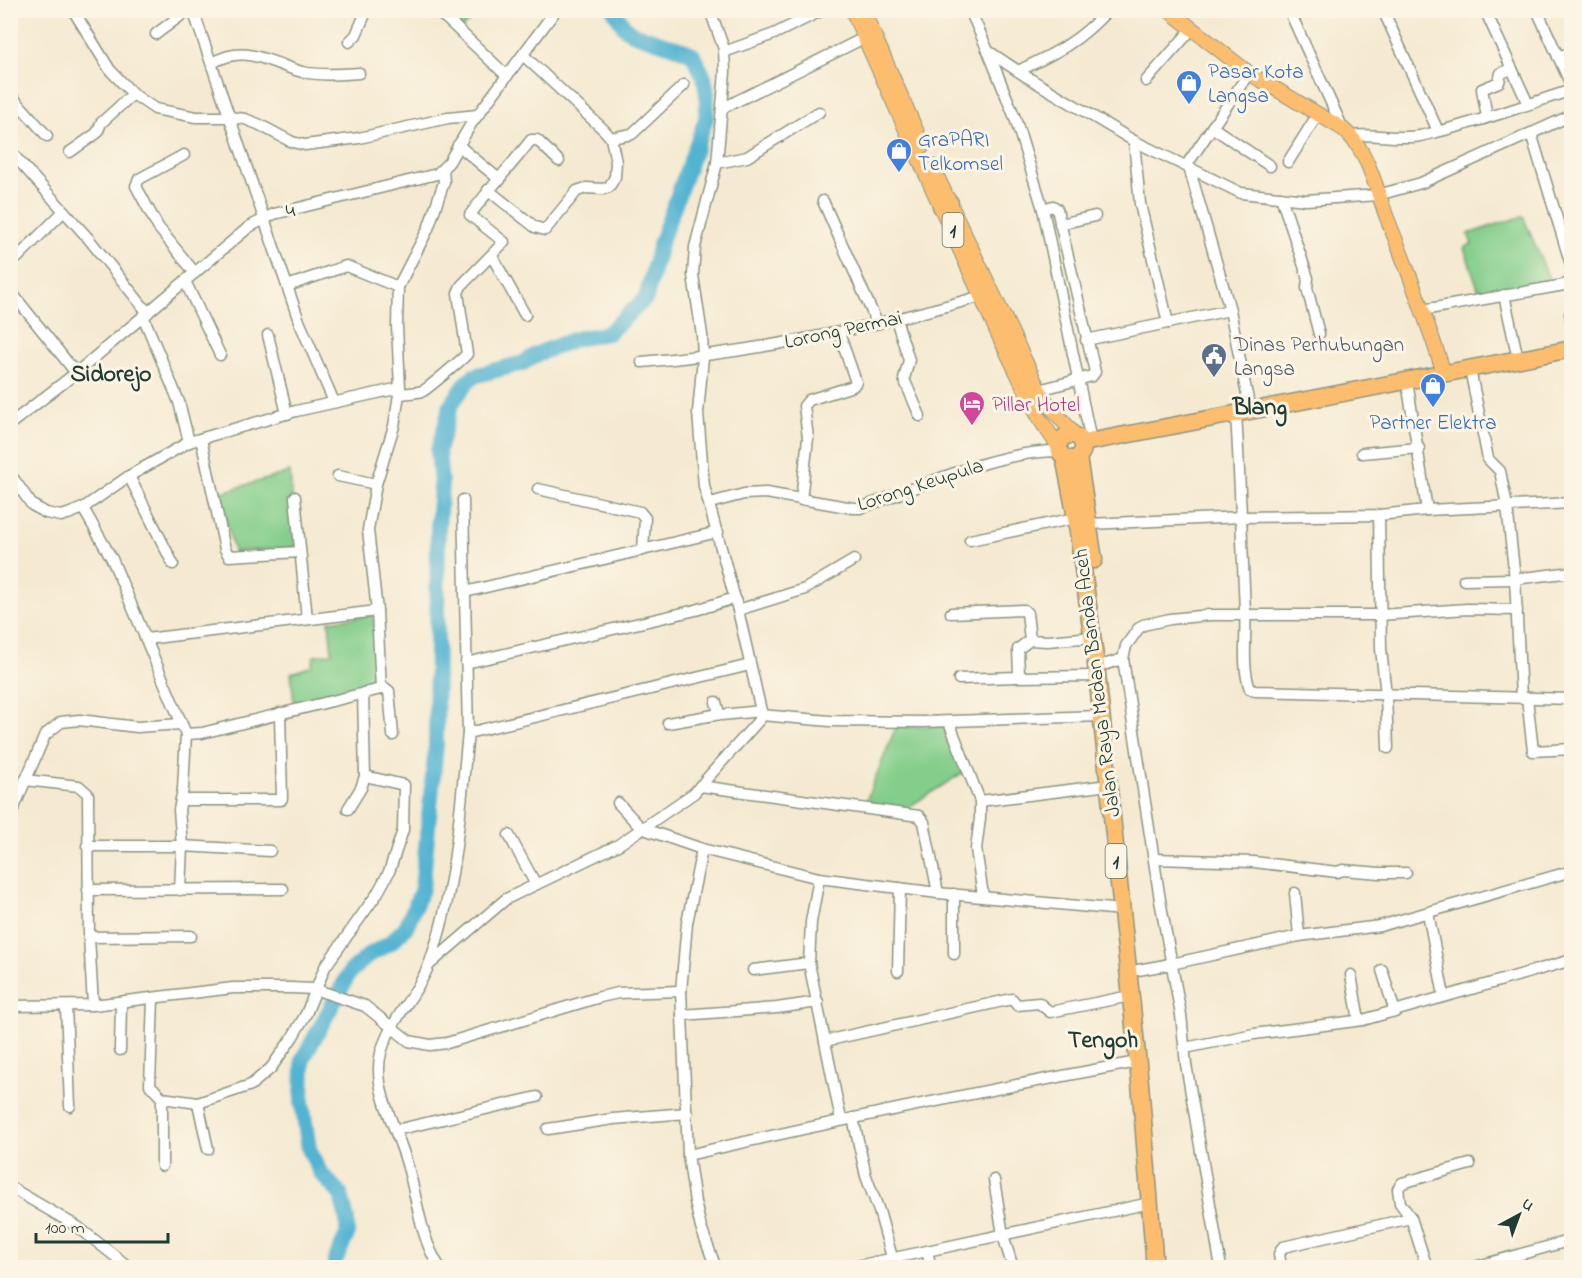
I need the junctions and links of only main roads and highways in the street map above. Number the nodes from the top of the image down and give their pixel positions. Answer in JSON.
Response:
{"nodes":[{"id":1,"x":852,"y":10,"type":"edge"},
{"id":2,"x":863,"y":10,"type":"edge"},
{"id":3,"x":1168,"y":10,"type":"edge"},
{"id":4,"x":945,"y":204,"type":"junction"},
{"id":5,"x":1572,"y":349,"type":"edge"},
{"id":6,"x":1444,"y":373,"type":"junction"},
{"id":7,"x":1073,"y":447,"type":"junction"},
{"id":8,"x":1083,"y":521,"type":"junction"},
{"id":9,"x":1106,"y":666,"type":"junction"},
{"id":10,"x":1144,"y":1083,"type":"junction"},
{"id":11,"x":1155,"y":1268,"type":"edge"},
{"id":12,"x":1167,"y":1268,"type":"edge"}],
"edges":[{"from":1,"to":4,"type":"main road","number":"1"},
{"from":2,"to":4,"type":"main road","number":"1"},
{"from":3,"to":6,"type":"main road"},
{"from":4,"to":7,"type":"main road","number":"1"},
{"from":4,"to":7,"type":"main road","number":"1"},
{"from":5,"to":6,"type":"highway"},
{"from":6,"to":7,"type":"highway"},
{"from":7,"to":8,"type":"highway","name":"Jalan Raya Medan Banda Aceh","number":"1"},
{"from":8,"to":9,"type":"highway","name":"Jalan Raya Medan Banda Aceh","number":"1"},
{"from":8,"to":9,"type":"highway","name":"Jalan Raya Medan Banda Aceh","number":"1"},
{"from":9,"to":10,"type":"highway","name":"Jalan Raya Medan Banda Aceh","number":"1"},
{"from":9,"to":10,"type":"highway","name":"Jalan Raya Medan Banda Aceh","number":"1"},
{"from":10,"to":11,"type":"highway","name":"Jalan Raya Medan Banda Aceh","number":"1"},
{"from":10,"to":12,"type":"highway","name":"Jalan Raya Medan Banda Aceh","number":"1"}]}
